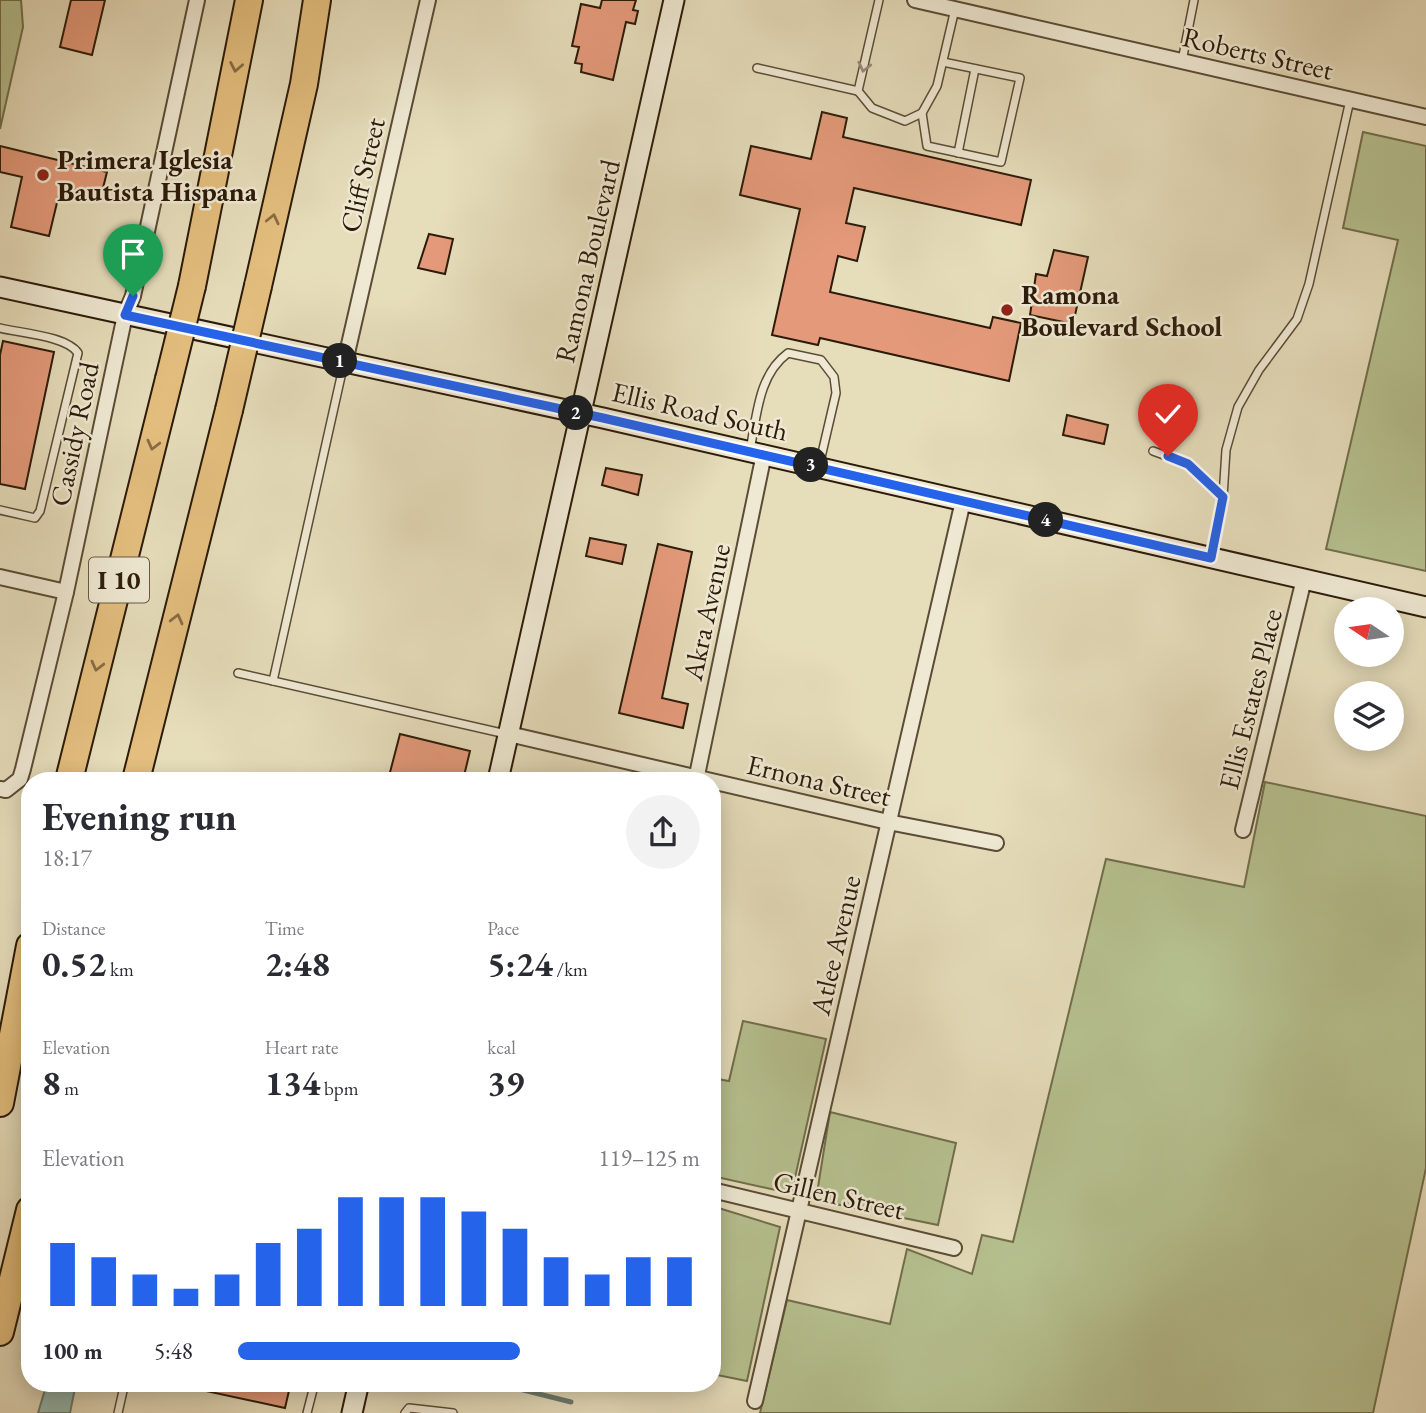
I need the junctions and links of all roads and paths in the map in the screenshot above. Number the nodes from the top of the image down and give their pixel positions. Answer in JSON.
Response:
{"nodes":[{"id":1,"x":197,"y":0,"type":"edge"},
{"id":2,"x":249,"y":0,"type":"edge"},
{"id":3,"x":317,"y":0,"type":"edge"},
{"id":4,"x":428,"y":0,"type":"edge"},
{"id":5,"x":674,"y":0,"type":"edge"},
{"id":6,"x":879,"y":0,"type":"edge"},
{"id":7,"x":915,"y":0,"type":"edge"},
{"id":8,"x":1194,"y":0,"type":"edge"},
{"id":9,"x":956,"y":9,"type":"junction"},
{"id":10,"x":1182,"y":61,"type":"junction"},
{"id":11,"x":943,"y":62,"type":"junction"},
{"id":12,"x":757,"y":68,"type":"dead end"},
{"id":13,"x":975,"y":69,"type":"junction"},
{"id":14,"x":858,"y":91,"type":"junction"},
{"id":15,"x":1350,"y":100,"type":"junction"},
{"id":16,"x":922,"y":113,"type":"junction"},
{"id":17,"x":1426,"y":117,"type":"edge"},
{"id":18,"x":958,"y":153,"type":"junction"},
{"id":19,"x":0,"y":287,"type":"edge"},
{"id":20,"x":125,"y":315,"type":"junction"},
{"id":21,"x":0,"y":328,"type":"edge"},
{"id":22,"x":345,"y":362,"type":"junction"},
{"id":23,"x":581,"y":414,"type":"junction"},
{"id":24,"x":1153,"y":451,"type":"dead end"},
{"id":25,"x":757,"y":453,"type":"junction"},
{"id":26,"x":819,"y":467,"type":"junction"},
{"id":27,"x":1223,"y":497,"type":"junction"},
{"id":28,"x":963,"y":501,"type":"junction"},
{"id":29,"x":0,"y":510,"type":"edge"},
{"id":30,"x":1211,"y":558,"type":"junction"},
{"id":31,"x":0,"y":577,"type":"edge"},
{"id":32,"x":1304,"y":579,"type":"junction"},
{"id":33,"x":65,"y":592,"type":"junction"},
{"id":34,"x":1426,"y":607,"type":"edge"},
{"id":35,"x":237,"y":673,"type":"dead end"},
{"id":36,"x":274,"y":681,"type":"junction"},
{"id":37,"x":509,"y":734,"type":"junction"},
{"id":38,"x":22,"y":772,"type":"edge"},
{"id":39,"x":71,"y":772,"type":"edge"},
{"id":40,"x":138,"y":772,"type":"edge"},
{"id":41,"x":500,"y":772,"type":"edge"},
{"id":42,"x":671,"y":772,"type":"edge"},
{"id":43,"x":698,"y":772,"type":"edge"},
{"id":44,"x":21,"y":776,"type":"edge"},
{"id":45,"x":721,"y":784,"type":"edge"},
{"id":46,"x":3,"y":790,"type":"edge"},
{"id":47,"x":887,"y":822,"type":"junction"},
{"id":48,"x":1243,"y":830,"type":"dead end"},
{"id":49,"x":996,"y":843,"type":"dead end"},
{"id":50,"x":21,"y":964,"type":"edge"},
{"id":51,"x":21,"y":993,"type":"edge"},
{"id":52,"x":0,"y":1033,"type":"edge"},
{"id":53,"x":0,"y":1103,"type":"edge"},
{"id":54,"x":721,"y":1192,"type":"edge"},
{"id":55,"x":800,"y":1212,"type":"junction"},
{"id":56,"x":21,"y":1247,"type":"edge"},
{"id":57,"x":954,"y":1248,"type":"dead end"},
{"id":58,"x":0,"y":1332,"type":"edge"},
{"id":59,"x":123,"y":1392,"type":"edge"},
{"id":60,"x":312,"y":1392,"type":"edge"},
{"id":61,"x":357,"y":1392,"type":"edge"},
{"id":62,"x":755,"y":1401,"type":"dead end"},
{"id":63,"x":118,"y":1413,"type":"edge"},
{"id":64,"x":307,"y":1413,"type":"edge"},
{"id":65,"x":352,"y":1413,"type":"edge"},
{"id":66,"x":405,"y":1413,"type":"edge"},
{"id":67,"x":453,"y":1413,"type":"edge"}],
"edges":[{"from":1,"to":20,"type":"street","name":"Cassidy Road"},
{"from":2,"to":39,"type":"highway","number":"I 10","one_way":true,"bridge":true},
{"from":40,"to":3,"type":"highway","number":"I 10","one_way":true,"bridge":true},
{"from":4,"to":22,"type":"street","name":"Cliff Street"},
{"from":5,"to":23,"type":"street","name":"Ramona Boulevard"},
{"from":6,"to":14,"type":"lane","one_way":true},
{"from":7,"to":9,"type":"street","name":"Roberts Street"},
{"from":8,"to":10,"type":"lane"},
{"from":9,"to":10,"type":"street","name":"Roberts Street"},
{"from":9,"to":11,"type":"lane"},
{"from":10,"to":15,"type":"street","name":"Roberts Street"},
{"from":11,"to":13,"type":"lane"},
{"from":11,"to":16,"type":"lane"},
{"from":12,"to":14,"type":"lane"},
{"from":13,"to":18,"type":"lane"},
{"from":13,"to":18,"type":"lane"},
{"from":14,"to":16,"type":"lane"},
{"from":15,"to":17,"type":"street","name":"Roberts Street"},
{"from":15,"to":27,"type":"lane"},
{"from":16,"to":18,"type":"lane"},
{"from":19,"to":20,"type":"street","name":"Ellis Road South"},
{"from":20,"to":22,"type":"street","name":"Ellis Road South"},
{"from":20,"to":33,"type":"street","name":"Cassidy Road"},
{"from":21,"to":29,"type":"lane"},
{"from":22,"to":23,"type":"street","name":"Ellis Road South"},
{"from":22,"to":36,"type":"lane"},
{"from":23,"to":25,"type":"street","name":"Ellis Road South"},
{"from":23,"to":37,"type":"street","name":"Ramona Boulevard"},
{"from":24,"to":27,"type":"lane"},
{"from":25,"to":26,"type":"street","name":"Ellis Road South"},
{"from":25,"to":26,"type":"lane"},
{"from":25,"to":43,"type":"street","name":"Akra Avenue"},
{"from":26,"to":28,"type":"street","name":"Ellis Road South"},
{"from":27,"to":30,"type":"lane"},
{"from":28,"to":30,"type":"street","name":"Ellis Road South"},
{"from":28,"to":47,"type":"street","name":"Atlee Avenue"},
{"from":30,"to":32,"type":"street","name":"Ellis Road South"},
{"from":31,"to":33,"type":"street"},
{"from":32,"to":34,"type":"street","name":"Ellis Road South"},
{"from":32,"to":48,"type":"street","name":"Ellis Estates Place"},
{"from":33,"to":38,"type":"street","name":"Cassidy Road"},
{"from":35,"to":36,"type":"lane"},
{"from":36,"to":37,"type":"lane"},
{"from":37,"to":41,"type":"street","name":"Ramona Boulevard"},
{"from":37,"to":42,"type":"street","name":"Ernona Street"},
{"from":44,"to":46,"type":"street","name":"Cassidy Road"},
{"from":45,"to":47,"type":"street","name":"Ernona Street"},
{"from":47,"to":49,"type":"street","name":"Ernona Street"},
{"from":47,"to":55,"type":"street","name":"Atlee Avenue"},
{"from":50,"to":52,"type":"highway"},
{"from":51,"to":53,"type":"highway"},
{"from":54,"to":55,"type":"street","name":"Gillen Street"},
{"from":55,"to":57,"type":"street","name":"Gillen Street"},
{"from":55,"to":62,"type":"street","name":"Atlee Avenue"},
{"from":56,"to":58,"type":"highway"},
{"from":59,"to":63,"type":"lane"},
{"from":60,"to":64,"type":"lane"},
{"from":61,"to":65,"type":"street"},
{"from":66,"to":67,"type":"lane"}]}
